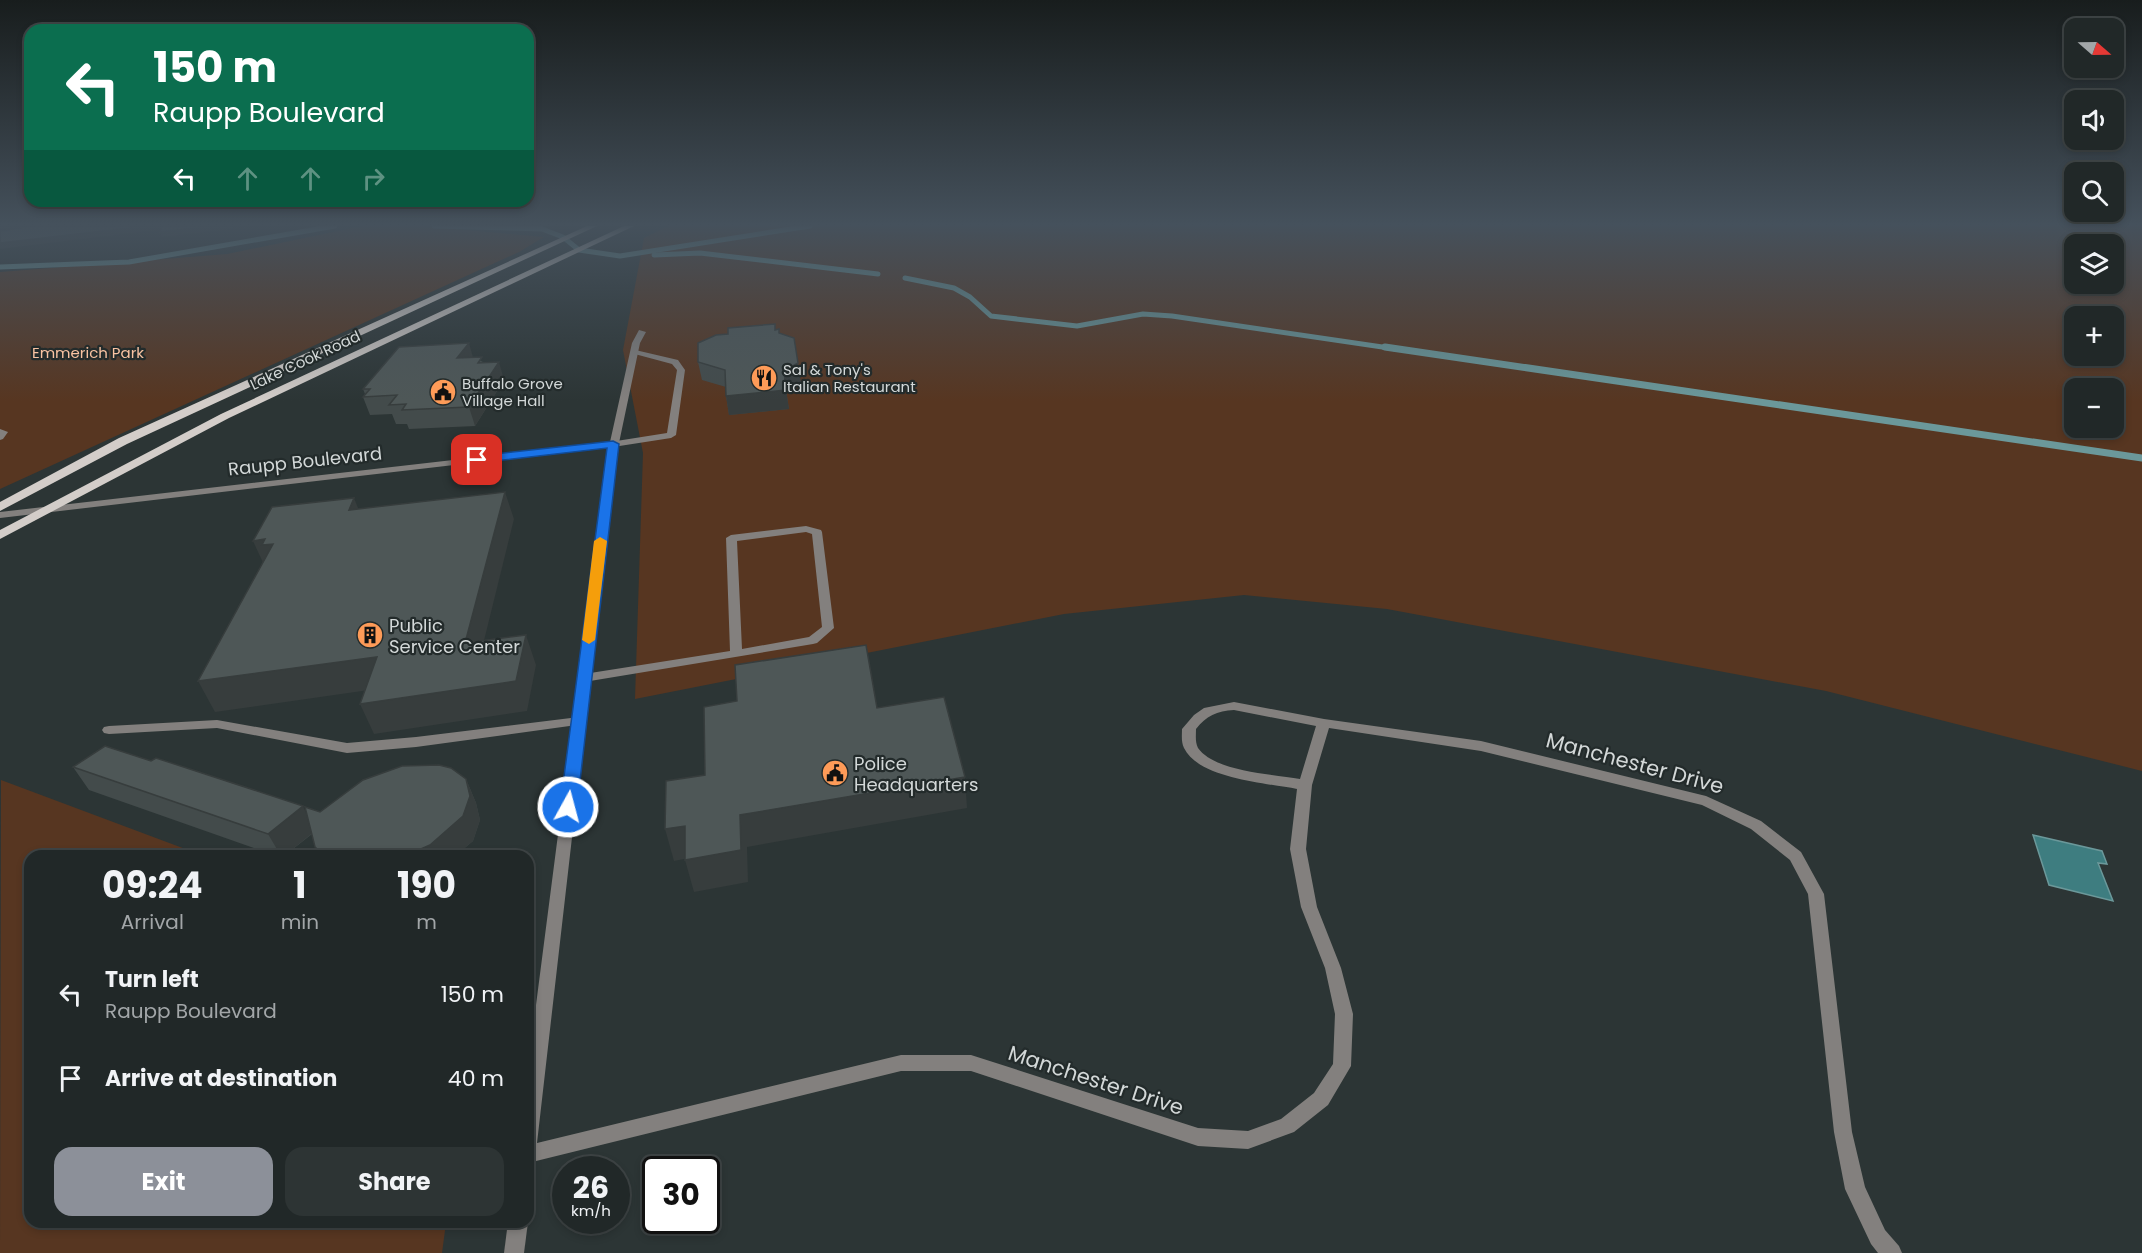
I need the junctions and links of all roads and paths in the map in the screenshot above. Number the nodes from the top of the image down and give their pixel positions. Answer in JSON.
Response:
{"nodes":[{"id":1,"x":464,"y":284,"type":"edge"},
{"id":2,"x":504,"y":284,"type":"edge"},
{"id":3,"x":642,"y":332,"type":"dead end"},
{"id":4,"x":634,"y":351,"type":"junction"},
{"id":5,"x":0,"y":432,"type":"edge"},
{"id":6,"x":0,"y":437,"type":"edge"},
{"id":7,"x":613,"y":444,"type":"junction"},
{"id":8,"x":0,"y":507,"type":"edge"},
{"id":9,"x":47,"y":509,"type":"junction"},
{"id":10,"x":0,"y":515,"type":"edge"},
{"id":11,"x":0,"y":535,"type":"edge"},
{"id":12,"x":736,"y":654,"type":"junction"},
{"id":13,"x":584,"y":678,"type":"junction"},
{"id":14,"x":579,"y":721,"type":"junction"},
{"id":15,"x":1324,"y":723,"type":"junction"},
{"id":16,"x":109,"y":730,"type":"dead end"},
{"id":17,"x":1305,"y":785,"type":"junction"},
{"id":18,"x":534,"y":1092,"type":"edge"},
{"id":19,"x":534,"y":1153,"type":"edge"},
{"id":20,"x":517,"y":1228,"type":"edge"},
{"id":21,"x":514,"y":1253,"type":"edge"},
{"id":22,"x":1892,"y":1253,"type":"edge"}],
"edges":[{"from":1,"to":8,"type":"main road","name":"Lake Cook Road"},
{"from":2,"to":9,"type":"main road","name":"Lake Cook Road"},
{"from":3,"to":4,"type":"street"},
{"from":4,"to":7,"type":"street"},
{"from":4,"to":7,"type":"street","name":"Raupp Boulevard"},
{"from":5,"to":6,"type":"street"},
{"from":7,"to":9,"type":"street","name":"Raupp Boulevard"},
{"from":7,"to":13,"type":"street"},
{"from":9,"to":10,"type":"street","name":"Raupp Boulevard"},
{"from":9,"to":11,"type":"main road","name":"Lake Cook Road"},
{"from":12,"to":12,"type":"street"},
{"from":12,"to":13,"type":"street"},
{"from":13,"to":14,"type":"street"},
{"from":14,"to":16,"type":"street"},
{"from":14,"to":18,"type":"street"},
{"from":15,"to":17,"type":"street","name":"Manchester Drive"},
{"from":15,"to":17,"type":"street","name":"Manchester Drive"},
{"from":15,"to":22,"type":"street","name":"Manchester Drive"},
{"from":17,"to":19,"type":"street","name":"Manchester Drive"},
{"from":20,"to":21,"type":"street"}]}
